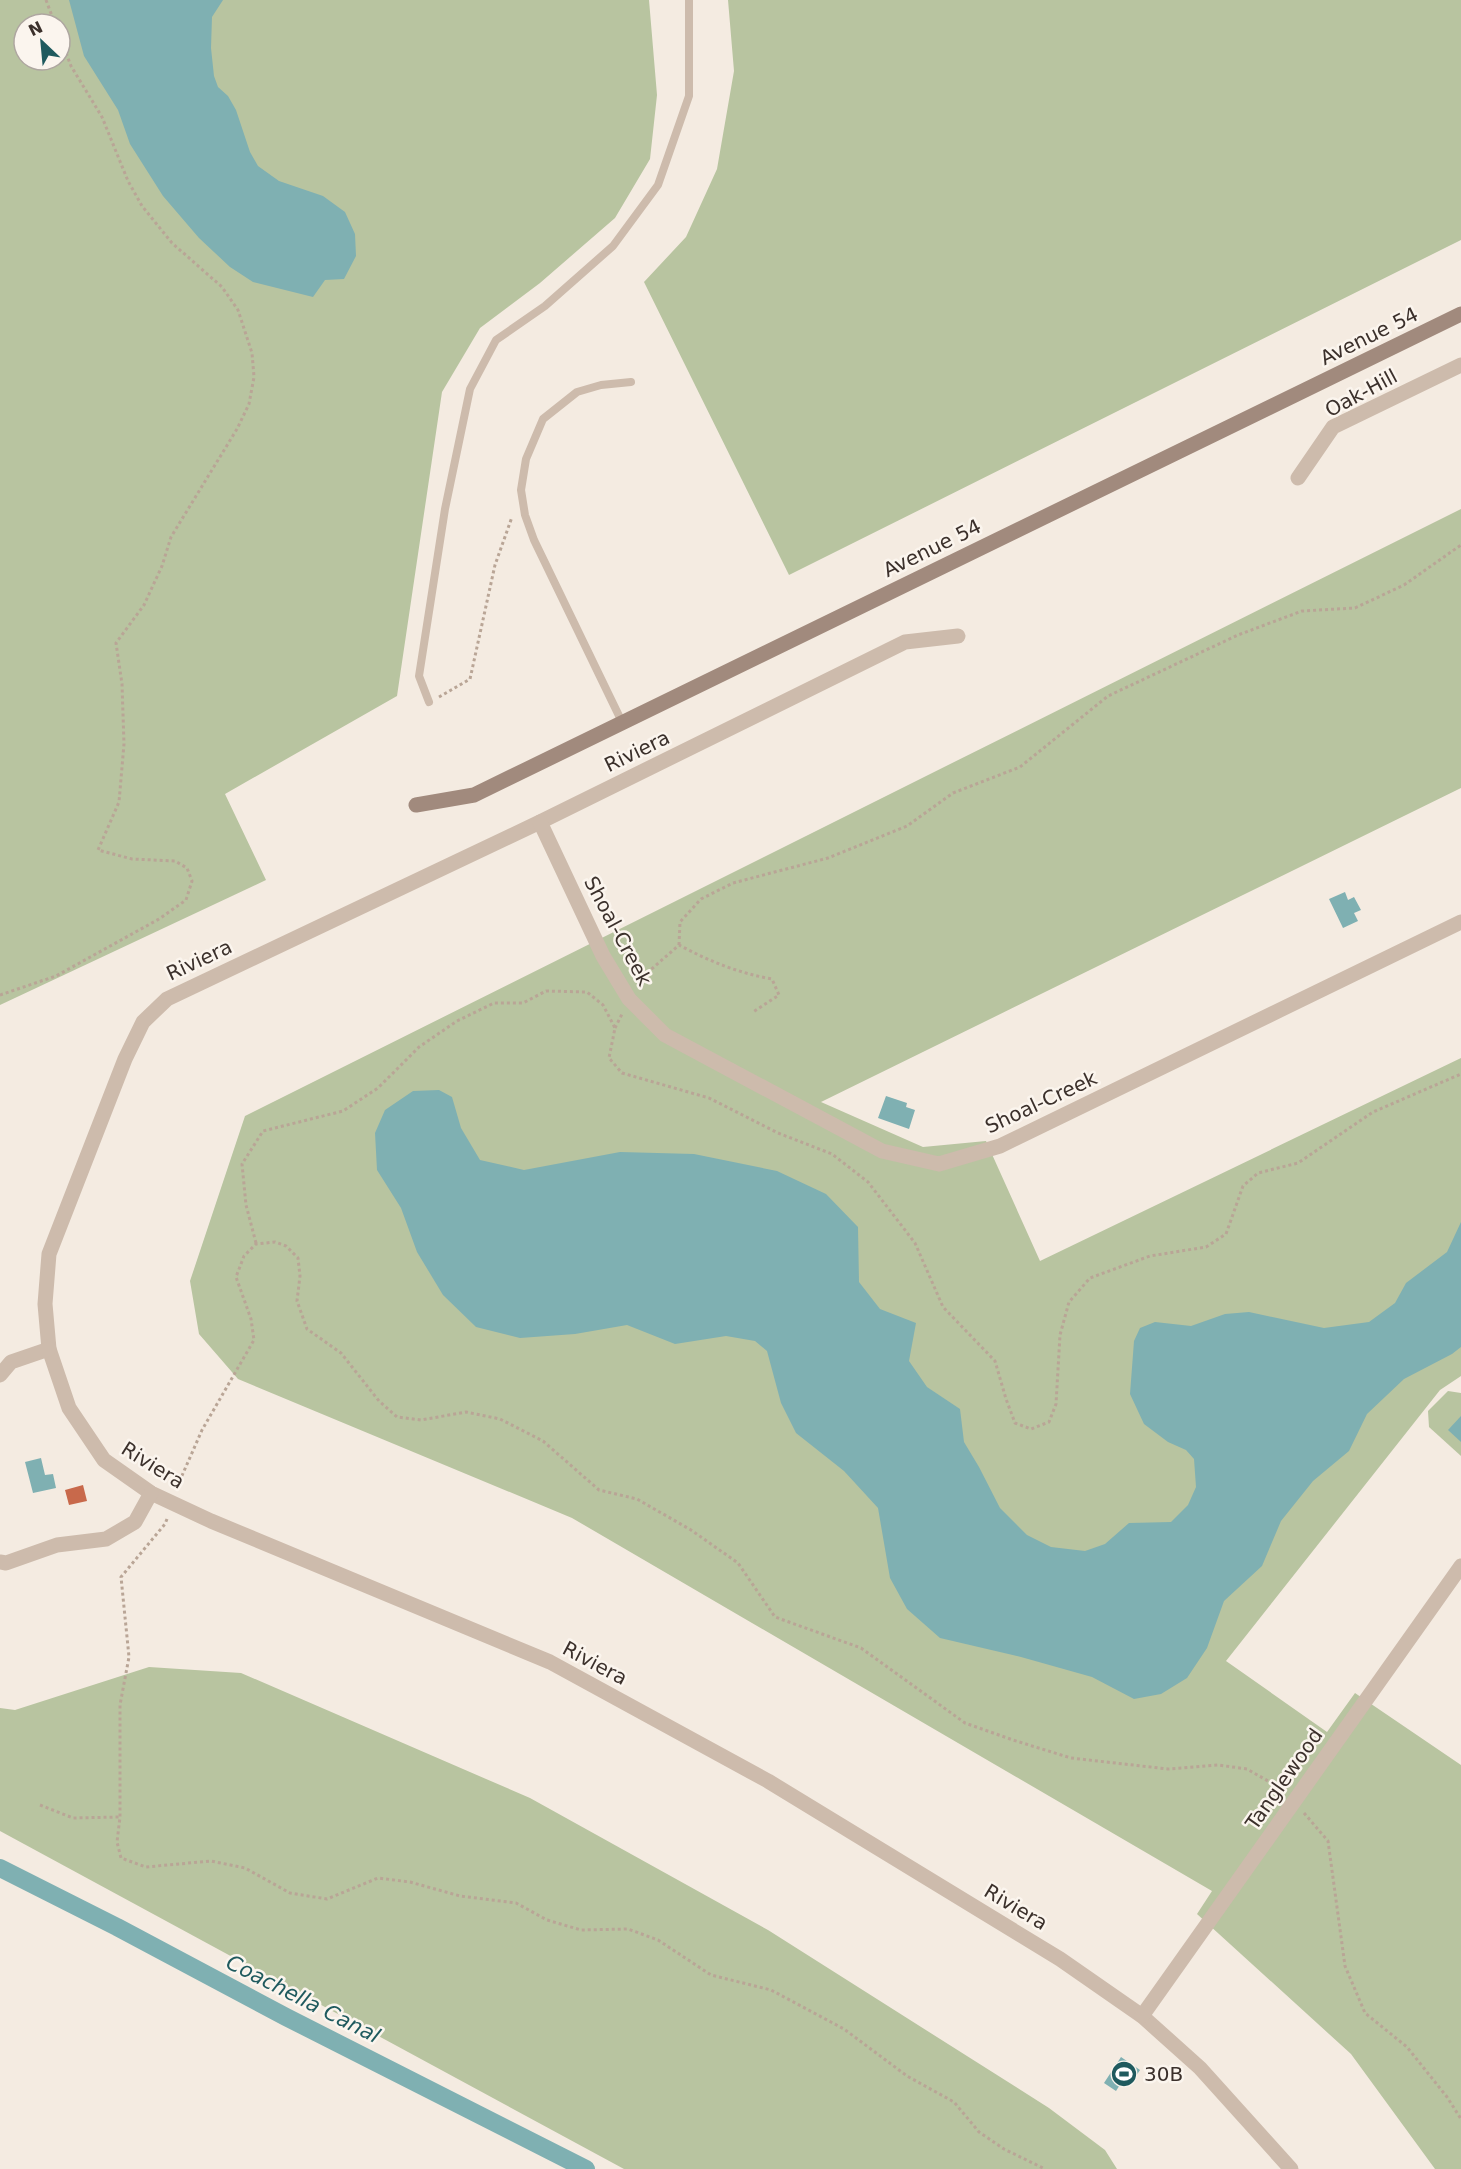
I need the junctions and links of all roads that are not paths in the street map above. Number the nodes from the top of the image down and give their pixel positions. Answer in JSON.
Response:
{"nodes":[{"id":1,"x":689,"y":0,"type":"edge"},
{"id":2,"x":1461,"y":314,"type":"edge"},
{"id":3,"x":1461,"y":365,"type":"edge"},
{"id":4,"x":631,"y":382,"type":"dead end"},
{"id":5,"x":1298,"y":478,"type":"dead end"},
{"id":6,"x":958,"y":636,"type":"dead end"},
{"id":7,"x":429,"y":702,"type":"road end"},
{"id":8,"x":622,"y":722,"type":"junction"},
{"id":9,"x":416,"y":805,"type":"dead end"},
{"id":10,"x":540,"y":822,"type":"junction"},
{"id":11,"x":1461,"y":922,"type":"edge"},
{"id":12,"x":49,"y":1349,"type":"junction"},
{"id":13,"x":0,"y":1375,"type":"edge"},
{"id":14,"x":151,"y":1493,"type":"junction"},
{"id":15,"x":0,"y":1562,"type":"edge"},
{"id":16,"x":1461,"y":1566,"type":"edge"},
{"id":17,"x":1455,"y":1586,"type":"edge"},
{"id":18,"x":1142,"y":2016,"type":"junction"},
{"id":19,"x":1291,"y":2169,"type":"edge"}],
"edges":[{"from":1,"to":7,"type":"lane"},
{"from":2,"to":8,"type":"street","name":"Avenue 54"},
{"from":3,"to":5,"type":"street","name":"Oak-Hill"},
{"from":4,"to":8,"type":"lane"},
{"from":6,"to":10,"type":"street","name":"Riviera"},
{"from":8,"to":9,"type":"street","name":"Avenue 54"},
{"from":10,"to":11,"type":"street","name":"Shoal-Creek"},
{"from":10,"to":12,"type":"street","name":"Riviera"},
{"from":12,"to":13,"type":"street"},
{"from":12,"to":14,"type":"street","name":"Riviera"},
{"from":14,"to":15,"type":"street"},
{"from":14,"to":18,"type":"street","name":"Riviera"},
{"from":16,"to":17,"type":"street","name":"Tanglewood"},
{"from":17,"to":18,"type":"street","name":"Tanglewood"},
{"from":18,"to":19,"type":"street","name":"Riviera"}]}
